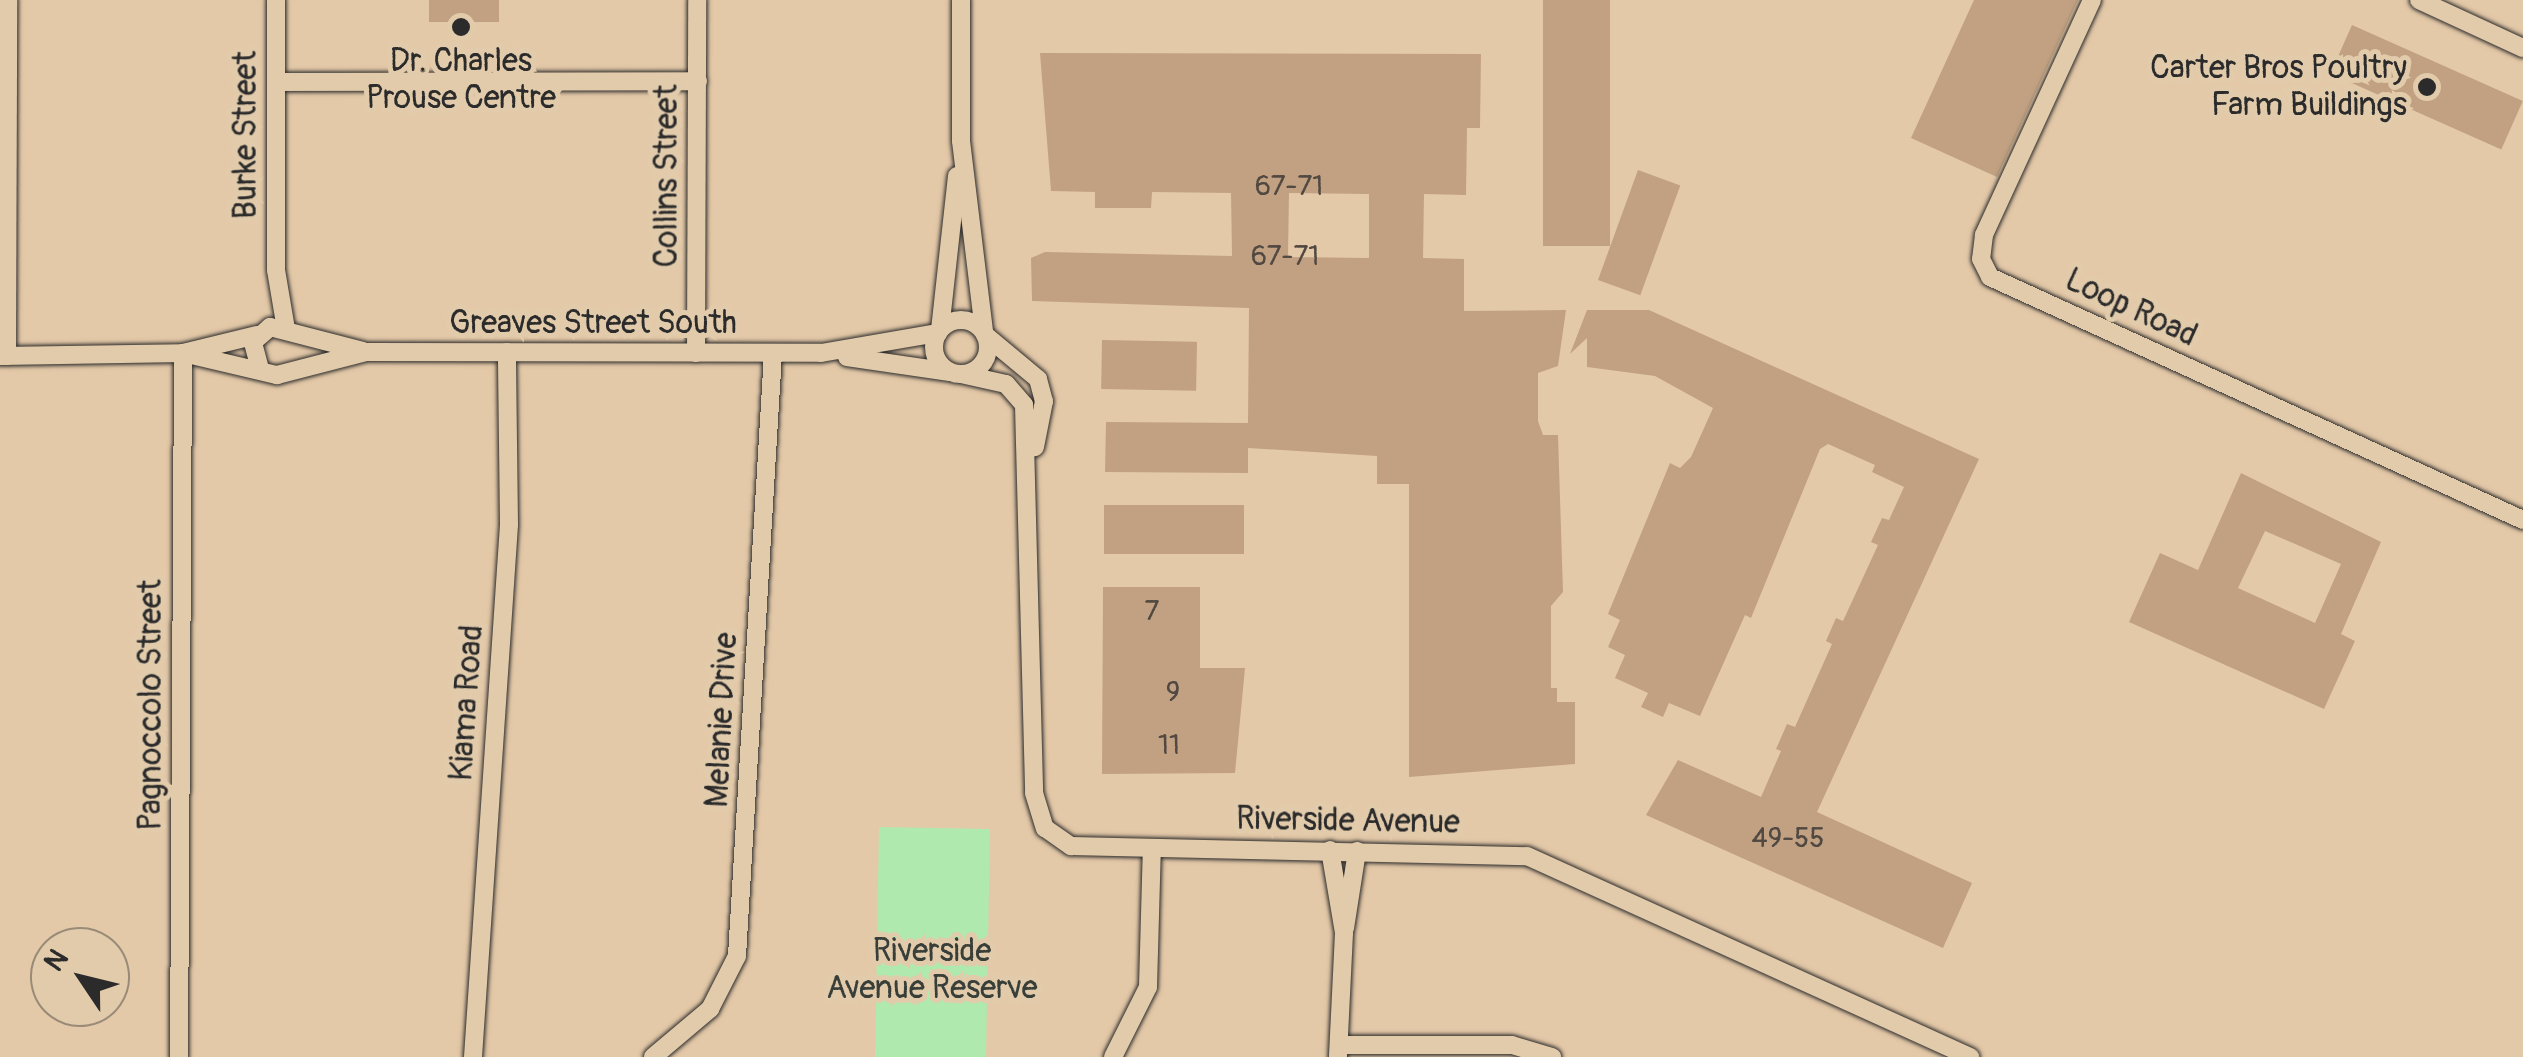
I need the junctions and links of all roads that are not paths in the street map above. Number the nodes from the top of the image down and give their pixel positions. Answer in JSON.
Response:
{"nodes":[{"id":1,"x":8,"y":0,"type":"edge"},
{"id":2,"x":276,"y":0,"type":"edge"},
{"id":3,"x":697,"y":0,"type":"edge"},
{"id":4,"x":961,"y":0,"type":"edge"},
{"id":5,"x":2092,"y":0,"type":"edge"},
{"id":6,"x":2419,"y":0,"type":"edge"},
{"id":7,"x":2523,"y":48,"type":"edge"},
{"id":8,"x":698,"y":81,"type":"junction"},
{"id":9,"x":276,"y":82,"type":"junction"},
{"id":10,"x":961,"y":141,"type":"junction"},
{"id":11,"x":276,"y":270,"type":"junction"},
{"id":12,"x":289,"y":331,"type":"junction"},
{"id":13,"x":939,"y":331,"type":"junction"},
{"id":14,"x":260,"y":333,"type":"junction"},
{"id":15,"x":984,"y":333,"type":"junction"},
{"id":16,"x":184,"y":352,"type":"junction"},
{"id":17,"x":366,"y":352,"type":"junction"},
{"id":18,"x":508,"y":352,"type":"junction"},
{"id":19,"x":821,"y":352,"type":"junction"},
{"id":20,"x":696,"y":353,"type":"junction"},
{"id":21,"x":773,"y":353,"type":"junction"},
{"id":22,"x":3,"y":356,"type":"edge"},
{"id":23,"x":293,"y":368,"type":"junction"},
{"id":24,"x":260,"y":369,"type":"junction"},
{"id":25,"x":956,"y":374,"type":"junction"},
{"id":26,"x":1031,"y":470,"type":"junction"},
{"id":27,"x":2523,"y":520,"type":"edge"},
{"id":28,"x":1152,"y":848,"type":"junction"},
{"id":29,"x":1330,"y":850,"type":"junction"},
{"id":30,"x":1357,"y":852,"type":"junction"},
{"id":31,"x":1344,"y":933,"type":"junction"},
{"id":32,"x":1339,"y":1051,"type":"edge"},
{"id":33,"x":179,"y":1057,"type":"edge"},
{"id":34,"x":473,"y":1057,"type":"edge"},
{"id":35,"x":653,"y":1057,"type":"edge"},
{"id":36,"x":1113,"y":1057,"type":"edge"},
{"id":37,"x":1552,"y":1057,"type":"edge"},
{"id":38,"x":1972,"y":1057,"type":"edge"}],
"edges":[{"from":1,"to":22,"type":"street"},
{"from":2,"to":9,"type":"street","name":"Burke Street"},
{"from":3,"to":8,"type":"street","name":"Collins Street"},
{"from":4,"to":10,"type":"street"},
{"from":5,"to":27,"type":"street","name":"Loop Road"},
{"from":6,"to":7,"type":"street"},
{"from":8,"to":9,"type":"street"},
{"from":8,"to":20,"type":"street","name":"Collins Street"},
{"from":9,"to":11,"type":"street","name":"Burke Street"},
{"from":10,"to":13,"type":"street"},
{"from":10,"to":15,"type":"street"},
{"from":11,"to":12,"type":"street","name":"Burke Street"},
{"from":11,"to":14,"type":"street","name":"Burke Street"},
{"from":12,"to":14,"type":"street"},
{"from":12,"to":17,"type":"street","name":"Greaves Street South"},
{"from":12,"to":23,"type":"street"},
{"from":13,"to":15,"type":"street"},
{"from":13,"to":19,"type":"street","name":"Greaves Street South"},
{"from":13,"to":25,"type":"street"},
{"from":14,"to":16,"type":"street"},
{"from":14,"to":24,"type":"street"},
{"from":15,"to":25,"type":"street"},
{"from":15,"to":26,"type":"street","name":"Riverside Avenue"},
{"from":16,"to":22,"type":"street"},
{"from":16,"to":24,"type":"street"},
{"from":16,"to":33,"type":"street","name":"Pagnoccolo Street"},
{"from":17,"to":18,"type":"street","name":"Greaves Street South"},
{"from":17,"to":23,"type":"street","name":"Greaves Street South"},
{"from":18,"to":20,"type":"street","name":"Greaves Street South"},
{"from":18,"to":34,"type":"street","name":"Kiama Road"},
{"from":19,"to":21,"type":"street","name":"Greaves Street South"},
{"from":19,"to":25,"type":"street","name":"Greaves Street South"},
{"from":20,"to":21,"type":"street","name":"Greaves Street South"},
{"from":21,"to":35,"type":"street","name":"Melanie Drive"},
{"from":23,"to":24,"type":"street"},
{"from":25,"to":26,"type":"street","name":"Riverside Avenue"},
{"from":26,"to":28,"type":"street","name":"Riverside Avenue"},
{"from":28,"to":29,"type":"street","name":"Riverside Avenue"},
{"from":28,"to":36,"type":"street"},
{"from":29,"to":30,"type":"street","name":"Riverside Avenue"},
{"from":29,"to":31,"type":"street"},
{"from":30,"to":31,"type":"street"},
{"from":30,"to":38,"type":"street","name":"Riverside Avenue"},
{"from":31,"to":32,"type":"street"},
{"from":32,"to":37,"type":"street"}]}
